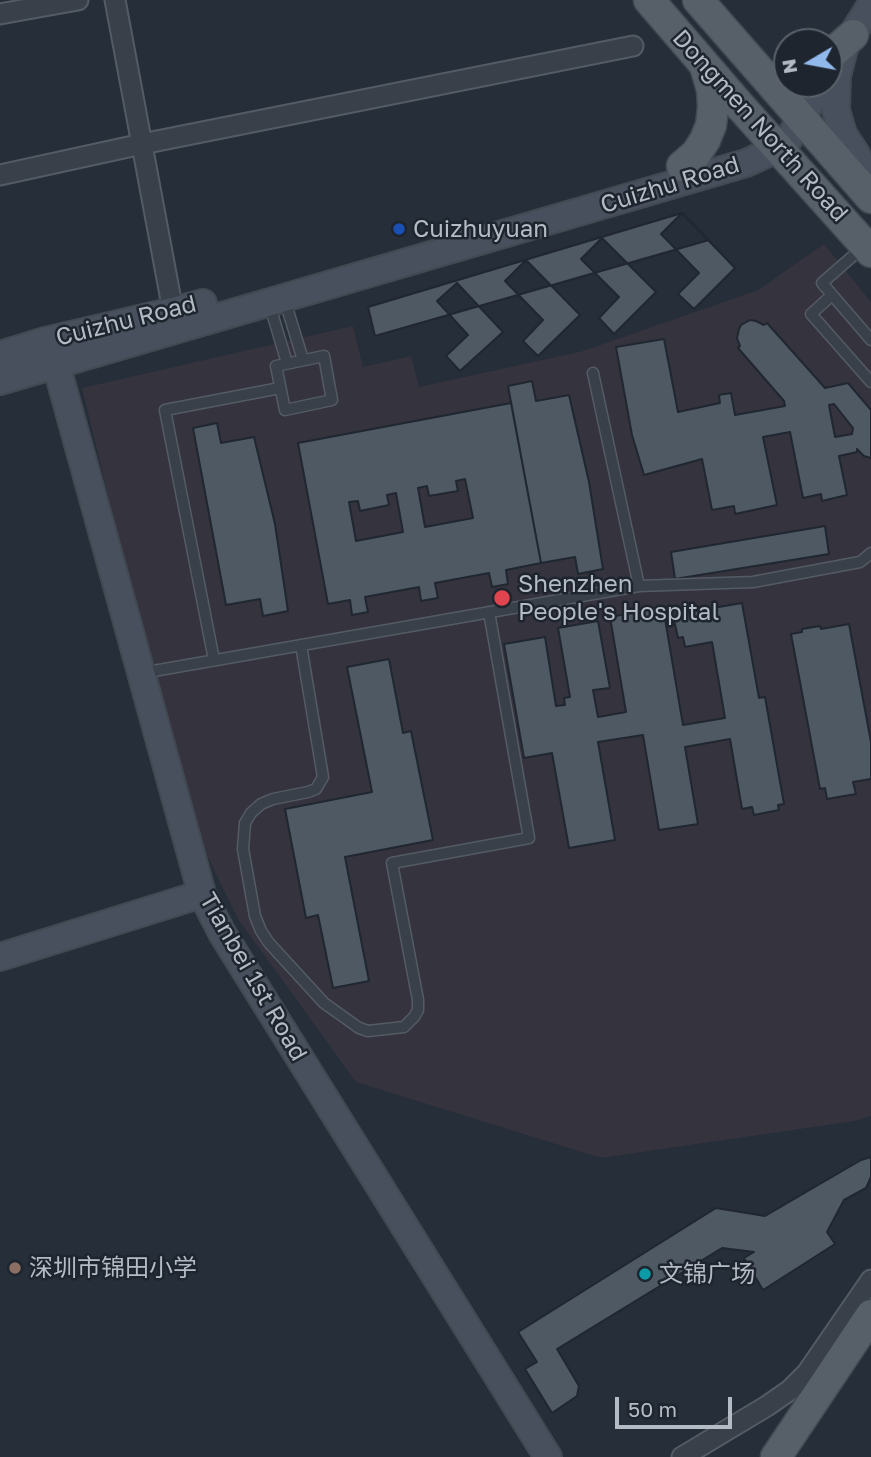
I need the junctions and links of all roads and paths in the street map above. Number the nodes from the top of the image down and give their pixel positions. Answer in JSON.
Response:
{"nodes":[{"id":1,"x":78,"y":0,"type":"edge"},
{"id":2,"x":115,"y":0,"type":"edge"},
{"id":3,"x":649,"y":0,"type":"edge"},
{"id":4,"x":698,"y":0,"type":"edge"},
{"id":5,"x":871,"y":5,"type":"edge"},
{"id":6,"x":0,"y":14,"type":"edge"},
{"id":7,"x":633,"y":46,"type":"dead end"},
{"id":8,"x":843,"y":46,"type":"edge"},
{"id":9,"x":747,"y":55,"type":"junction"},
{"id":10,"x":703,"y":63,"type":"junction"},
{"id":11,"x":773,"y":69,"type":"edge"},
{"id":12,"x":813,"y":98,"type":"edge"},
{"id":13,"x":836,"y":98,"type":"edge"},
{"id":14,"x":801,"y":118,"type":"junction"},
{"id":15,"x":142,"y":144,"type":"junction"},
{"id":16,"x":775,"y":144,"type":"junction"},
{"id":17,"x":682,"y":166,"type":"junction"},
{"id":18,"x":0,"y":175,"type":"edge"},
{"id":19,"x":871,"y":190,"type":"edge"},
{"id":20,"x":871,"y":198,"type":"edge"},
{"id":21,"x":868,"y":248,"type":"edge"},
{"id":22,"x":832,"y":295,"type":"junction"},
{"id":23,"x":277,"y":300,"type":"junction"},
{"id":24,"x":173,"y":311,"type":"junction"},
{"id":25,"x":871,"y":340,"type":"edge"},
{"id":26,"x":0,"y":355,"type":"edge"},
{"id":27,"x":303,"y":360,"type":"junction"},
{"id":28,"x":288,"y":363,"type":"junction"},
{"id":29,"x":56,"y":364,"type":"junction"},
{"id":30,"x":593,"y":373,"type":"dead end"},
{"id":31,"x":0,"y":381,"type":"edge"},
{"id":32,"x":871,"y":382,"type":"edge"},
{"id":33,"x":280,"y":388,"type":"junction"},
{"id":34,"x":871,"y":553,"type":"edge"},
{"id":35,"x":639,"y":586,"type":"junction"},
{"id":36,"x":489,"y":612,"type":"junction"},
{"id":37,"x":301,"y":645,"type":"junction"},
{"id":38,"x":214,"y":660,"type":"junction"},
{"id":39,"x":141,"y":673,"type":"junction"},
{"id":40,"x":202,"y":894,"type":"junction"},
{"id":41,"x":0,"y":957,"type":"edge"},
{"id":42,"x":871,"y":1280,"type":"edge"},
{"id":43,"x":871,"y":1315,"type":"edge"},
{"id":44,"x":548,"y":1457,"type":"edge"},
{"id":45,"x":682,"y":1457,"type":"edge"},
{"id":46,"x":776,"y":1457,"type":"edge"}],
"edges":[{"from":1,"to":6,"type":"street"},
{"from":2,"to":15,"type":"street"},
{"from":3,"to":10,"type":"main road","name":"Dongmen North Road"},
{"from":4,"to":9,"type":"main road","name":"Dongmen North Road"},
{"from":5,"to":8,"type":"street"},
{"from":7,"to":15,"type":"street"},
{"from":9,"to":11,"type":"main road"},
{"from":9,"to":14,"type":"main road","name":"Dongmen North Road"},
{"from":10,"to":16,"type":"main road","name":"Dongmen North Road"},
{"from":10,"to":17,"type":"main road"},
{"from":12,"to":14,"type":"street","name":"Cuizhu Road"},
{"from":13,"to":19,"type":"street"},
{"from":14,"to":16,"type":"street","name":"Cuizhu Road"},
{"from":14,"to":20,"type":"main road","name":"Dongmen North Road"},
{"from":15,"to":18,"type":"street"},
{"from":15,"to":24,"type":"street"},
{"from":16,"to":17,"type":"street","name":"Cuizhu Road"},
{"from":16,"to":21,"type":"main road","name":"Dongmen North Road"},
{"from":16,"to":23,"type":"street","name":"Cuizhu Road"},
{"from":17,"to":24,"type":"street","name":"Cuizhu Road"},
{"from":21,"to":22,"type":"lane"},
{"from":22,"to":25,"type":"lane"},
{"from":22,"to":32,"type":"lane"},
{"from":23,"to":27,"type":"lane"},
{"from":23,"to":28,"type":"lane"},
{"from":23,"to":29,"type":"street","name":"Cuizhu Road"},
{"from":24,"to":26,"type":"street","name":"Cuizhu Road"},
{"from":27,"to":28,"type":"lane"},
{"from":27,"to":33,"type":"lane"},
{"from":28,"to":33,"type":"lane"},
{"from":29,"to":31,"type":"street","name":"Cuizhu Road"},
{"from":29,"to":39,"type":"street","name":"Tianbei 1st Road"},
{"from":30,"to":35,"type":"lane"},
{"from":33,"to":38,"type":"lane"},
{"from":34,"to":35,"type":"lane"},
{"from":35,"to":36,"type":"lane"},
{"from":36,"to":37,"type":"lane"},
{"from":36,"to":37,"type":"lane"},
{"from":37,"to":38,"type":"lane"},
{"from":38,"to":39,"type":"lane"},
{"from":39,"to":40,"type":"street","name":"Tianbei 1st Road"},
{"from":40,"to":41,"type":"street"},
{"from":40,"to":44,"type":"street","name":"Tianbei 1st Road"},
{"from":42,"to":45,"type":"street"},
{"from":43,"to":46,"type":"main road"}]}
